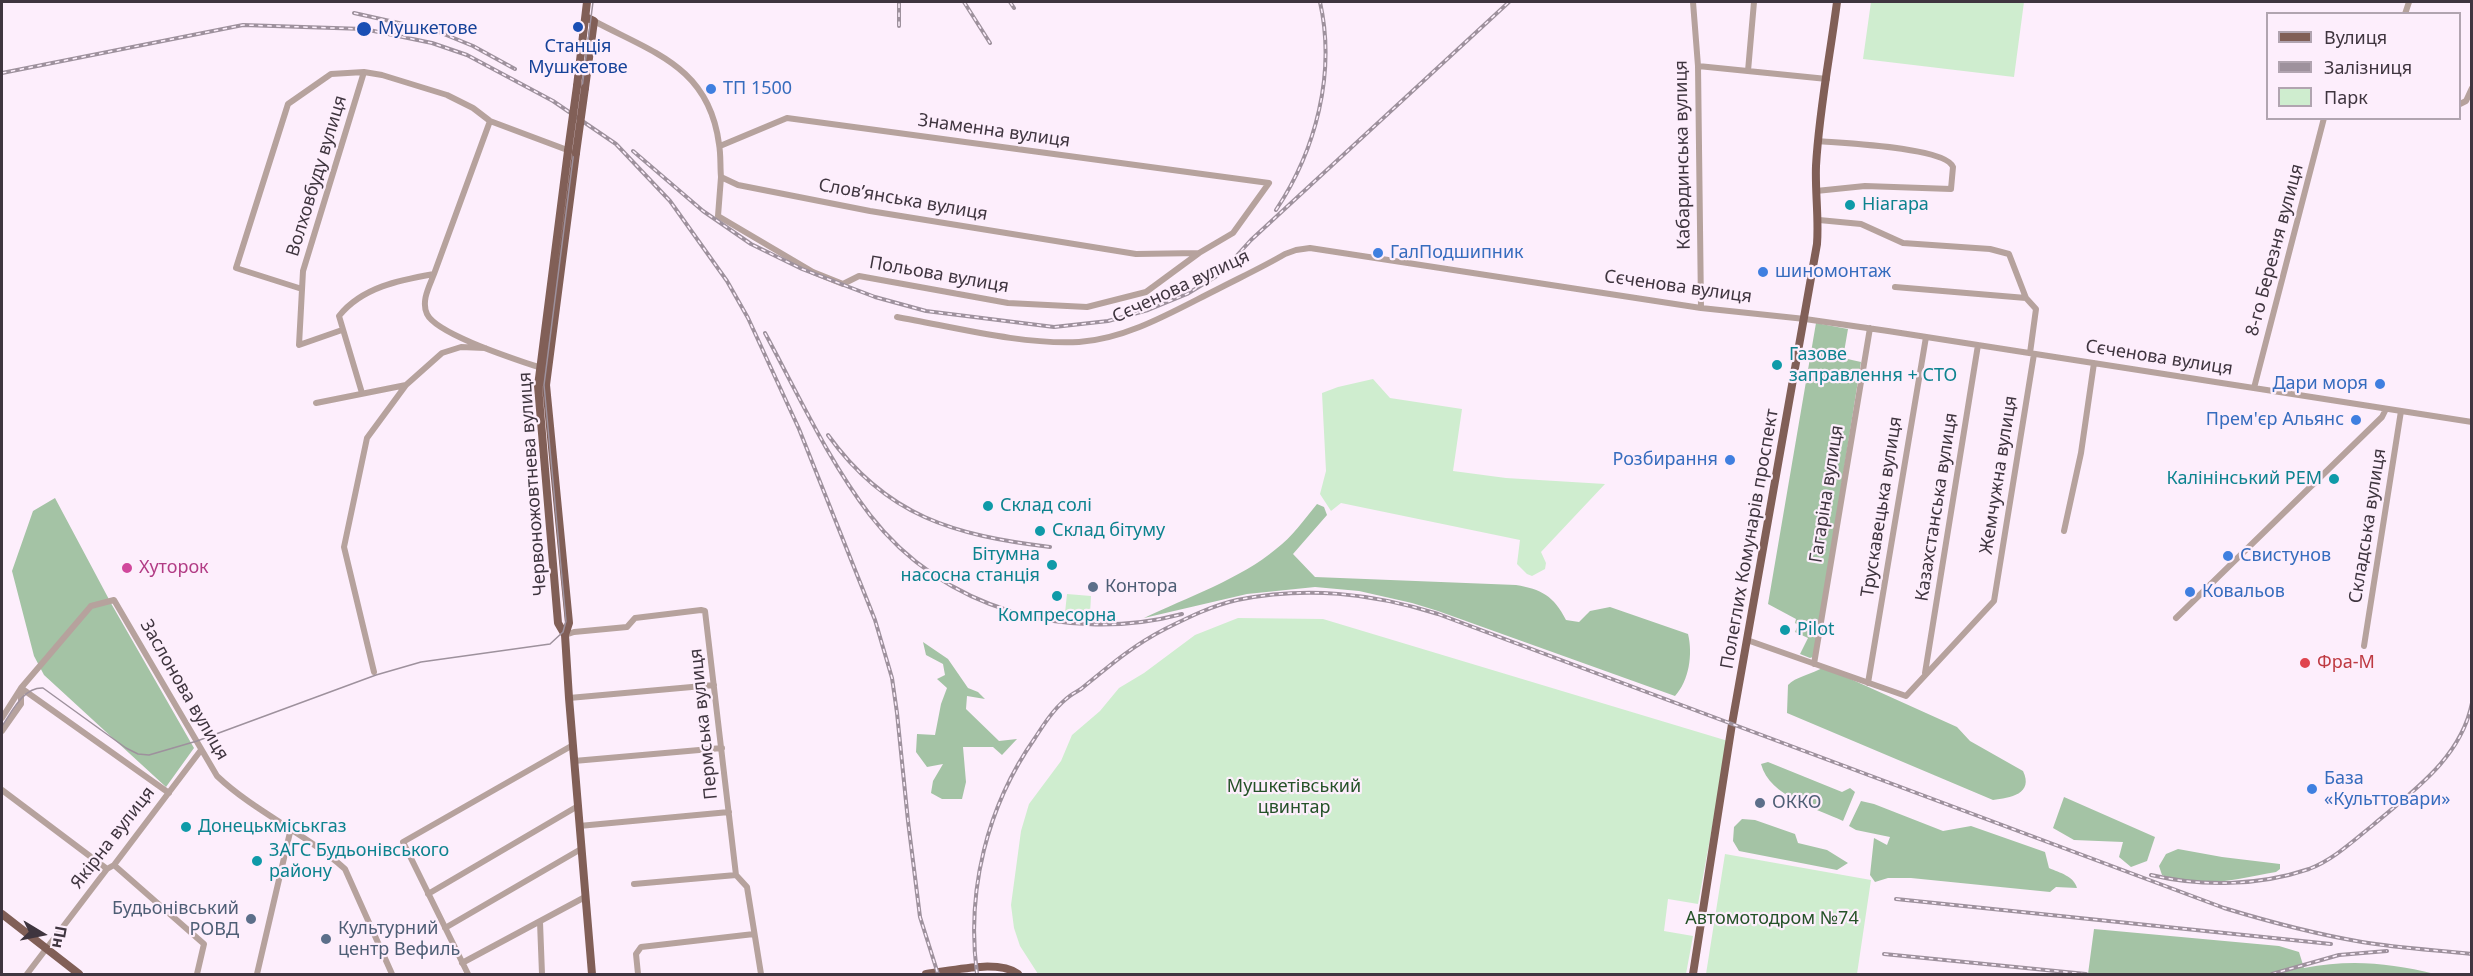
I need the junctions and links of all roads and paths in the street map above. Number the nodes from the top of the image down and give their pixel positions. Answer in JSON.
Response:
{"nodes":[{"id":1,"x":587,"y":2,"type":"edge"},
{"id":2,"x":1693,"y":2,"type":"edge"},
{"id":3,"x":1754,"y":2,"type":"edge"},
{"id":4,"x":1837,"y":2,"type":"edge"},
{"id":5,"x":586,"y":17,"type":"junction"},
{"id":6,"x":594,"y":21,"type":"junction"},
{"id":7,"x":1698,"y":66,"type":"junction"},
{"id":8,"x":1748,"y":71,"type":"junction"},
{"id":9,"x":364,"y":72,"type":"junction"},
{"id":10,"x":1827,"y":80,"type":"junction"},
{"id":11,"x":2472,"y":88,"type":"edge"},
{"id":12,"x":2461,"y":104,"type":"edge"},
{"id":13,"x":2323,"y":120,"type":"edge"},
{"id":14,"x":490,"y":121,"type":"junction"},
{"id":15,"x":1818,"y":141,"type":"junction"},
{"id":16,"x":720,"y":146,"type":"junction"},
{"id":17,"x":572,"y":152,"type":"junction"},
{"id":18,"x":721,"y":177,"type":"junction"},
{"id":19,"x":1816,"y":191,"type":"junction"},
{"id":20,"x":1819,"y":220,"type":"junction"},
{"id":21,"x":1199,"y":253,"type":"junction"},
{"id":22,"x":434,"y":274,"type":"junction"},
{"id":23,"x":1896,"y":287,"type":"dead end"},
{"id":24,"x":302,"y":289,"type":"junction"},
{"id":25,"x":2026,"y":298,"type":"junction"},
{"id":26,"x":1701,"y":308,"type":"junction"},
{"id":27,"x":897,"y":317,"type":"dead end"},
{"id":28,"x":1805,"y":319,"type":"junction"},
{"id":29,"x":1870,"y":328,"type":"junction"},
{"id":30,"x":342,"y":330,"type":"junction"},
{"id":31,"x":1926,"y":337,"type":"junction"},
{"id":32,"x":1978,"y":345,"type":"junction"},
{"id":33,"x":485,"y":348,"type":"junction"},
{"id":34,"x":2032,"y":353,"type":"junction"},
{"id":35,"x":2094,"y":363,"type":"junction"},
{"id":36,"x":544,"y":369,"type":"junction"},
{"id":37,"x":406,"y":385,"type":"junction"},
{"id":38,"x":2254,"y":388,"type":"junction"},
{"id":39,"x":362,"y":393,"type":"junction"},
{"id":40,"x":316,"y":403,"type":"dead end"},
{"id":41,"x":2386,"y":409,"type":"junction"},
{"id":42,"x":2401,"y":411,"type":"junction"},
{"id":43,"x":2472,"y":422,"type":"edge"},
{"id":44,"x":2064,"y":531,"type":"dead end"},
{"id":45,"x":2176,"y":618,"type":"dead end"},
{"id":46,"x":565,"y":635,"type":"junction"},
{"id":47,"x":1747,"y":640,"type":"junction"},
{"id":48,"x":2364,"y":645,"type":"dead end"},
{"id":49,"x":1814,"y":664,"type":"junction"},
{"id":50,"x":374,"y":672,"type":"dead end"},
{"id":51,"x":1925,"y":674,"type":"junction"},
{"id":52,"x":1868,"y":683,"type":"junction"},
{"id":53,"x":714,"y":685,"type":"junction"},
{"id":54,"x":21,"y":688,"type":"junction"},
{"id":55,"x":569,"y":698,"type":"junction"},
{"id":56,"x":2,"y":718,"type":"edge"},
{"id":57,"x":2,"y":730,"type":"edge"},
{"id":58,"x":573,"y":746,"type":"junction"},
{"id":59,"x":722,"y":748,"type":"junction"},
{"id":60,"x":201,"y":750,"type":"junction"},
{"id":61,"x":574,"y":761,"type":"junction"},
{"id":62,"x":2,"y":790,"type":"edge"},
{"id":63,"x":169,"y":793,"type":"junction"},
{"id":64,"x":578,"y":806,"type":"junction"},
{"id":65,"x":729,"y":812,"type":"junction"},
{"id":66,"x":579,"y":826,"type":"junction"},
{"id":67,"x":291,"y":828,"type":"junction"},
{"id":68,"x":581,"y":849,"type":"junction"},
{"id":69,"x":114,"y":865,"type":"junction"},
{"id":70,"x":107,"y":868,"type":"junction"},
{"id":71,"x":736,"y":875,"type":"junction"},
{"id":72,"x":634,"y":884,"type":"dead end"},
{"id":73,"x":428,"y":894,"type":"junction"},
{"id":74,"x":585,"y":897,"type":"junction"},
{"id":75,"x":2,"y":914,"type":"edge"},
{"id":76,"x":540,"y":922,"type":"junction"},
{"id":77,"x":445,"y":928,"type":"junction"},
{"id":78,"x":754,"y":934,"type":"junction"},
{"id":79,"x":47,"y":948,"type":"junction"},
{"id":80,"x":462,"y":963,"type":"junction"},
{"id":81,"x":27,"y":975,"type":"edge"},
{"id":82,"x":79,"y":975,"type":"edge"},
{"id":83,"x":197,"y":975,"type":"edge"},
{"id":84,"x":257,"y":975,"type":"edge"},
{"id":85,"x":392,"y":975,"type":"edge"},
{"id":86,"x":468,"y":975,"type":"edge"},
{"id":87,"x":542,"y":975,"type":"edge"},
{"id":88,"x":592,"y":975,"type":"edge"},
{"id":89,"x":638,"y":975,"type":"edge"},
{"id":90,"x":761,"y":975,"type":"edge"},
{"id":91,"x":926,"y":975,"type":"edge"},
{"id":92,"x":1018,"y":975,"type":"edge"},
{"id":93,"x":1693,"y":975,"type":"edge"}],
"edges":[{"from":1,"to":5,"type":"main road"},
{"from":2,"to":7,"type":"street","name":"Кабардинська вулиця"},
{"from":3,"to":8,"type":"street"},
{"from":4,"to":10,"type":"main road","name":"Полеглих Комунарів проспект"},
{"from":5,"to":6,"type":"main road"},
{"from":5,"to":17,"type":"main road","bridge":true},
{"from":6,"to":16,"type":"street"},
{"from":6,"to":17,"type":"main road","bridge":true},
{"from":7,"to":8,"type":"street"},
{"from":7,"to":26,"type":"street","name":"Кабардинська вулиця"},
{"from":8,"to":10,"type":"street"},
{"from":9,"to":14,"type":"street","name":"Волховбуду вулиця"},
{"from":9,"to":24,"type":"street","name":"Волховбуду вулиця"},
{"from":9,"to":24,"type":"street","name":"Волховбуду вулиця"},
{"from":10,"to":15,"type":"main road","name":"Полеглих Комунарів проспект"},
{"from":11,"to":12,"type":"street"},
{"from":13,"to":38,"type":"street","name":"8-го Березня вулиця"},
{"from":14,"to":17,"type":"street","name":"Волховбуду вулиця"},
{"from":14,"to":22,"type":"street"},
{"from":15,"to":19,"type":"main road","name":"Полеглих Комунарів проспект"},
{"from":15,"to":19,"type":"street"},
{"from":16,"to":18,"type":"street"},
{"from":16,"to":21,"type":"street","name":"Знаменна вулиця"},
{"from":17,"to":36,"type":"main road","name":"Червоножовтнева вулиця"},
{"from":18,"to":21,"type":"street","name":"Слов’янська вулиця"},
{"from":18,"to":21,"type":"street","name":"Польова вулиця"},
{"from":19,"to":20,"type":"main road","name":"Полеглих Комунарів проспект"},
{"from":20,"to":25,"type":"street"},
{"from":20,"to":28,"type":"main road","name":"Полеглих Комунарів проспект"},
{"from":22,"to":30,"type":"street"},
{"from":22,"to":33,"type":"street"},
{"from":23,"to":25,"type":"street"},
{"from":24,"to":30,"type":"street","name":"Волховбуду вулиця"},
{"from":25,"to":34,"type":"street","name":"Жемчужна вулиця"},
{"from":26,"to":27,"type":"street","name":"Сєченова вулиця"},
{"from":26,"to":28,"type":"street","name":"Сєченова вулиця"},
{"from":28,"to":29,"type":"street","name":"Сєченова вулиця"},
{"from":28,"to":47,"type":"main road","name":"Полеглих Комунарів проспект"},
{"from":29,"to":31,"type":"street","name":"Сєченова вулиця"},
{"from":29,"to":49,"type":"street","name":"Гагаріна вулиця"},
{"from":30,"to":39,"type":"street"},
{"from":31,"to":32,"type":"street","name":"Сєченова вулиця"},
{"from":31,"to":52,"type":"street","name":"Трускавецька вулиця"},
{"from":32,"to":34,"type":"street","name":"Сєченова вулиця"},
{"from":32,"to":51,"type":"street","name":"Казахстанська вулиця"},
{"from":33,"to":36,"type":"street"},
{"from":33,"to":37,"type":"street"},
{"from":34,"to":35,"type":"street","name":"Сєченова вулиця"},
{"from":34,"to":51,"type":"street","name":"Жемчужна вулиця"},
{"from":35,"to":38,"type":"street","name":"Сєченова вулиця"},
{"from":35,"to":44,"type":"street"},
{"from":36,"to":46,"type":"main road","name":"Червоножовтнева вулиця"},
{"from":37,"to":39,"type":"street"},
{"from":37,"to":50,"type":"street"},
{"from":38,"to":41,"type":"street","name":"Сєченова вулиця"},
{"from":39,"to":40,"type":"street"},
{"from":41,"to":42,"type":"street","name":"Сєченова вулиця"},
{"from":41,"to":45,"type":"street","name":"Складська вулиця"},
{"from":42,"to":43,"type":"street","name":"Сєченова вулиця"},
{"from":42,"to":48,"type":"street","name":"Складська вулиця"},
{"from":46,"to":53,"type":"street","name":"Пермська вулиця"},
{"from":46,"to":55,"type":"main road","name":"Червоножовтнева вулиця"},
{"from":47,"to":49,"type":"street"},
{"from":47,"to":93,"type":"main road","name":"Полеглих Комунарів проспект"},
{"from":49,"to":52,"type":"street"},
{"from":51,"to":52,"type":"street"},
{"from":53,"to":55,"type":"street"},
{"from":53,"to":59,"type":"street","name":"Пермська вулиця"},
{"from":54,"to":56,"type":"street"},
{"from":54,"to":57,"type":"street"},
{"from":54,"to":60,"type":"street","name":"Заслонова вулиця"},
{"from":54,"to":63,"type":"street"},
{"from":55,"to":58,"type":"main road","name":"Червоножовтнева вулиця"},
{"from":58,"to":61,"type":"main road","name":"Червоножовтнева вулиця"},
{"from":58,"to":73,"type":"street"},
{"from":59,"to":61,"type":"street"},
{"from":59,"to":65,"type":"street","name":"Пермська вулиця"},
{"from":60,"to":63,"type":"street","name":"Якірна вулиця"},
{"from":60,"to":67,"type":"street","name":"Заслонова вулиця"},
{"from":61,"to":64,"type":"main road","name":"Червоножовтнева вулиця"},
{"from":62,"to":70,"type":"street"},
{"from":63,"to":69,"type":"street","name":"Якірна вулиця"},
{"from":64,"to":66,"type":"main road","name":"Червоножовтнева вулиця"},
{"from":64,"to":73,"type":"street"},
{"from":65,"to":66,"type":"street"},
{"from":65,"to":71,"type":"street","name":"Пермська вулиця"},
{"from":66,"to":68,"type":"main road","name":"Червоножовтнева вулиця"},
{"from":67,"to":84,"type":"street"},
{"from":67,"to":85,"type":"street","name":"Заслонова вулиця"},
{"from":68,"to":74,"type":"main road","name":"Червоножовтнева вулиця"},
{"from":68,"to":77,"type":"street"},
{"from":69,"to":70,"type":"street","name":"Якірна вулиця"},
{"from":69,"to":83,"type":"street"},
{"from":70,"to":79,"type":"street","name":"Якірна вулиця"},
{"from":71,"to":72,"type":"street"},
{"from":71,"to":78,"type":"street","name":"Пермська вулиця"},
{"from":73,"to":77,"type":"street"},
{"from":74,"to":76,"type":"street"},
{"from":74,"to":88,"type":"main road","name":"Червоножовтнева вулиця"},
{"from":75,"to":79,"type":"main road"},
{"from":76,"to":80,"type":"street"},
{"from":76,"to":87,"type":"street"},
{"from":77,"to":80,"type":"street"},
{"from":78,"to":89,"type":"street"},
{"from":78,"to":90,"type":"street","name":"Пермська вулиця"},
{"from":79,"to":81,"type":"street","name":"Якірна вулиця"},
{"from":79,"to":82,"type":"main road"},
{"from":80,"to":86,"type":"street"},
{"from":91,"to":92,"type":"main road"}]}
